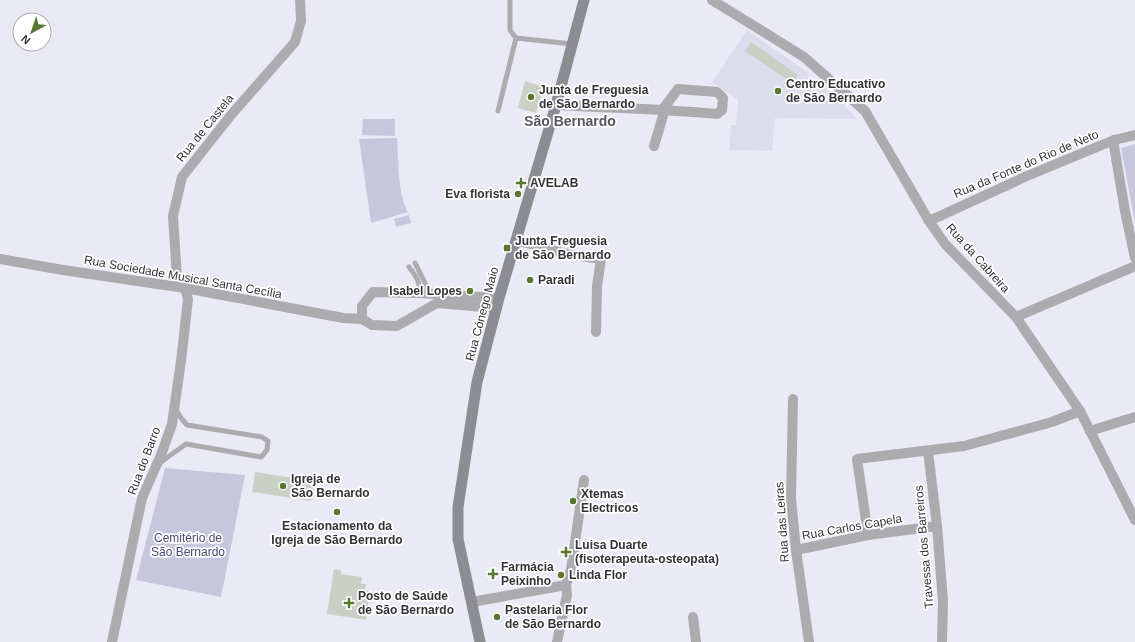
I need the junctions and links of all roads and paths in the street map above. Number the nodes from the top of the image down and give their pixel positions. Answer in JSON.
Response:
{"nodes":[{"id":1,"x":300,"y":0,"type":"edge"},
{"id":2,"x":510,"y":0,"type":"edge"},
{"id":3,"x":584,"y":0,"type":"edge"},
{"id":4,"x":712,"y":0,"type":"edge"},
{"id":5,"x":516,"y":38,"type":"junction"},
{"id":6,"x":573,"y":44,"type":"junction"},
{"id":7,"x":556,"y":105,"type":"junction"},
{"id":8,"x":663,"y":109,"type":"junction"},
{"id":9,"x":498,"y":111,"type":"dead end"},
{"id":10,"x":1135,"y":135,"type":"edge"},
{"id":11,"x":1114,"y":140,"type":"junction"},
{"id":12,"x":654,"y":146,"type":"dead end"},
{"id":13,"x":929,"y":221,"type":"junction"},
{"id":14,"x":516,"y":240,"type":"junction"},
{"id":15,"x":1135,"y":258,"type":"edge"},
{"id":16,"x":0,"y":259,"type":"edge"},
{"id":17,"x":415,"y":263,"type":"dead end"},
{"id":18,"x":1135,"y":266,"type":"edge"},
{"id":19,"x":409,"y":267,"type":"dead end"},
{"id":20,"x":185,"y":288,"type":"junction"},
{"id":21,"x":419,"y":293,"type":"junction"},
{"id":22,"x":430,"y":293,"type":"junction"},
{"id":23,"x":498,"y":303,"type":"junction"},
{"id":24,"x":1016,"y":317,"type":"junction"},
{"id":25,"x":362,"y":318,"type":"junction"},
{"id":26,"x":596,"y":332,"type":"dead end"},
{"id":27,"x":793,"y":399,"type":"dead end"},
{"id":28,"x":174,"y":406,"type":"junction"},
{"id":29,"x":1080,"y":411,"type":"junction"},
{"id":30,"x":1135,"y":417,"type":"edge"},
{"id":31,"x":1090,"y":431,"type":"junction"},
{"id":32,"x":928,"y":450,"type":"junction"},
{"id":33,"x":157,"y":465,"type":"junction"},
{"id":34,"x":584,"y":480,"type":"dead end"},
{"id":35,"x":1135,"y":520,"type":"edge"},
{"id":36,"x":937,"y":526,"type":"junction"},
{"id":37,"x":868,"y":535,"type":"junction"},
{"id":38,"x":796,"y":550,"type":"junction"},
{"id":39,"x":566,"y":585,"type":"junction"},
{"id":40,"x":472,"y":602,"type":"junction"},
{"id":41,"x":693,"y":617,"type":"dead end"},
{"id":42,"x":112,"y":642,"type":"edge"},
{"id":43,"x":480,"y":642,"type":"edge"},
{"id":44,"x":557,"y":642,"type":"edge"},
{"id":45,"x":696,"y":642,"type":"edge"},
{"id":46,"x":809,"y":642,"type":"edge"},
{"id":47,"x":942,"y":642,"type":"edge"}],
"edges":[{"from":1,"to":20,"type":"street","name":"Rua de Castela"},
{"from":2,"to":5,"type":"lane"},
{"from":3,"to":6,"type":"main road","name":"Rua Cónego Maio"},
{"from":4,"to":13,"type":"street","name":"Rua da Cabreira"},
{"from":5,"to":6,"type":"lane"},
{"from":5,"to":9,"type":"lane"},
{"from":6,"to":7,"type":"main road","name":"Rua Cónego Maio"},
{"from":7,"to":8,"type":"street"},
{"from":7,"to":14,"type":"main road","name":"Rua Cónego Maio"},
{"from":8,"to":8,"type":"street"},
{"from":8,"to":12,"type":"street"},
{"from":10,"to":11,"type":"street","name":"Rua da Fonte do Rio de Neto"},
{"from":11,"to":13,"type":"street","name":"Rua da Fonte do Rio de Neto"},
{"from":11,"to":15,"type":"street"},
{"from":13,"to":24,"type":"street","name":"Rua da Cabreira"},
{"from":14,"to":23,"type":"main road","name":"Rua Cónego Maio"},
{"from":14,"to":26,"type":"street"},
{"from":16,"to":20,"type":"street","name":"Rua Sociedade Musical Santa Cecília"},
{"from":17,"to":22,"type":"lane"},
{"from":18,"to":24,"type":"street"},
{"from":19,"to":21,"type":"lane"},
{"from":20,"to":25,"type":"street","name":"Rua Sociedade Musical Santa Cecília"},
{"from":20,"to":28,"type":"street","name":"Rua do Barro"},
{"from":21,"to":22,"type":"street"},
{"from":21,"to":25,"type":"street"},
{"from":22,"to":23,"type":"street"},
{"from":23,"to":25,"type":"street","name":"Rua Sociedade Musical Santa Cecília"},
{"from":23,"to":40,"type":"main road","name":"Rua Cónego Maio"},
{"from":24,"to":29,"type":"street","name":"Rua da Cabreira"},
{"from":27,"to":38,"type":"street","name":"Rua das Leiras"},
{"from":28,"to":33,"type":"street","name":"Rua do Barro"},
{"from":28,"to":33,"type":"lane"},
{"from":29,"to":31,"type":"street","name":"Rua da Cabreira"},
{"from":29,"to":32,"type":"street"},
{"from":30,"to":31,"type":"street"},
{"from":31,"to":35,"type":"street","name":"Rua da Cabreira"},
{"from":32,"to":36,"type":"street","name":"Travessa dos Barreiros"},
{"from":32,"to":37,"type":"street"},
{"from":33,"to":42,"type":"street","name":"Rua do Barro"},
{"from":34,"to":39,"type":"street"},
{"from":36,"to":37,"type":"street","name":"Rua Carlos Capela"},
{"from":36,"to":47,"type":"street","name":"Travessa dos Barreiros"},
{"from":37,"to":38,"type":"street","name":"Rua Carlos Capela"},
{"from":38,"to":46,"type":"street","name":"Rua das Leiras"},
{"from":39,"to":40,"type":"street"},
{"from":39,"to":44,"type":"street"},
{"from":40,"to":43,"type":"main road","name":"Rua Cónego Maio"},
{"from":41,"to":45,"type":"street"}]}
